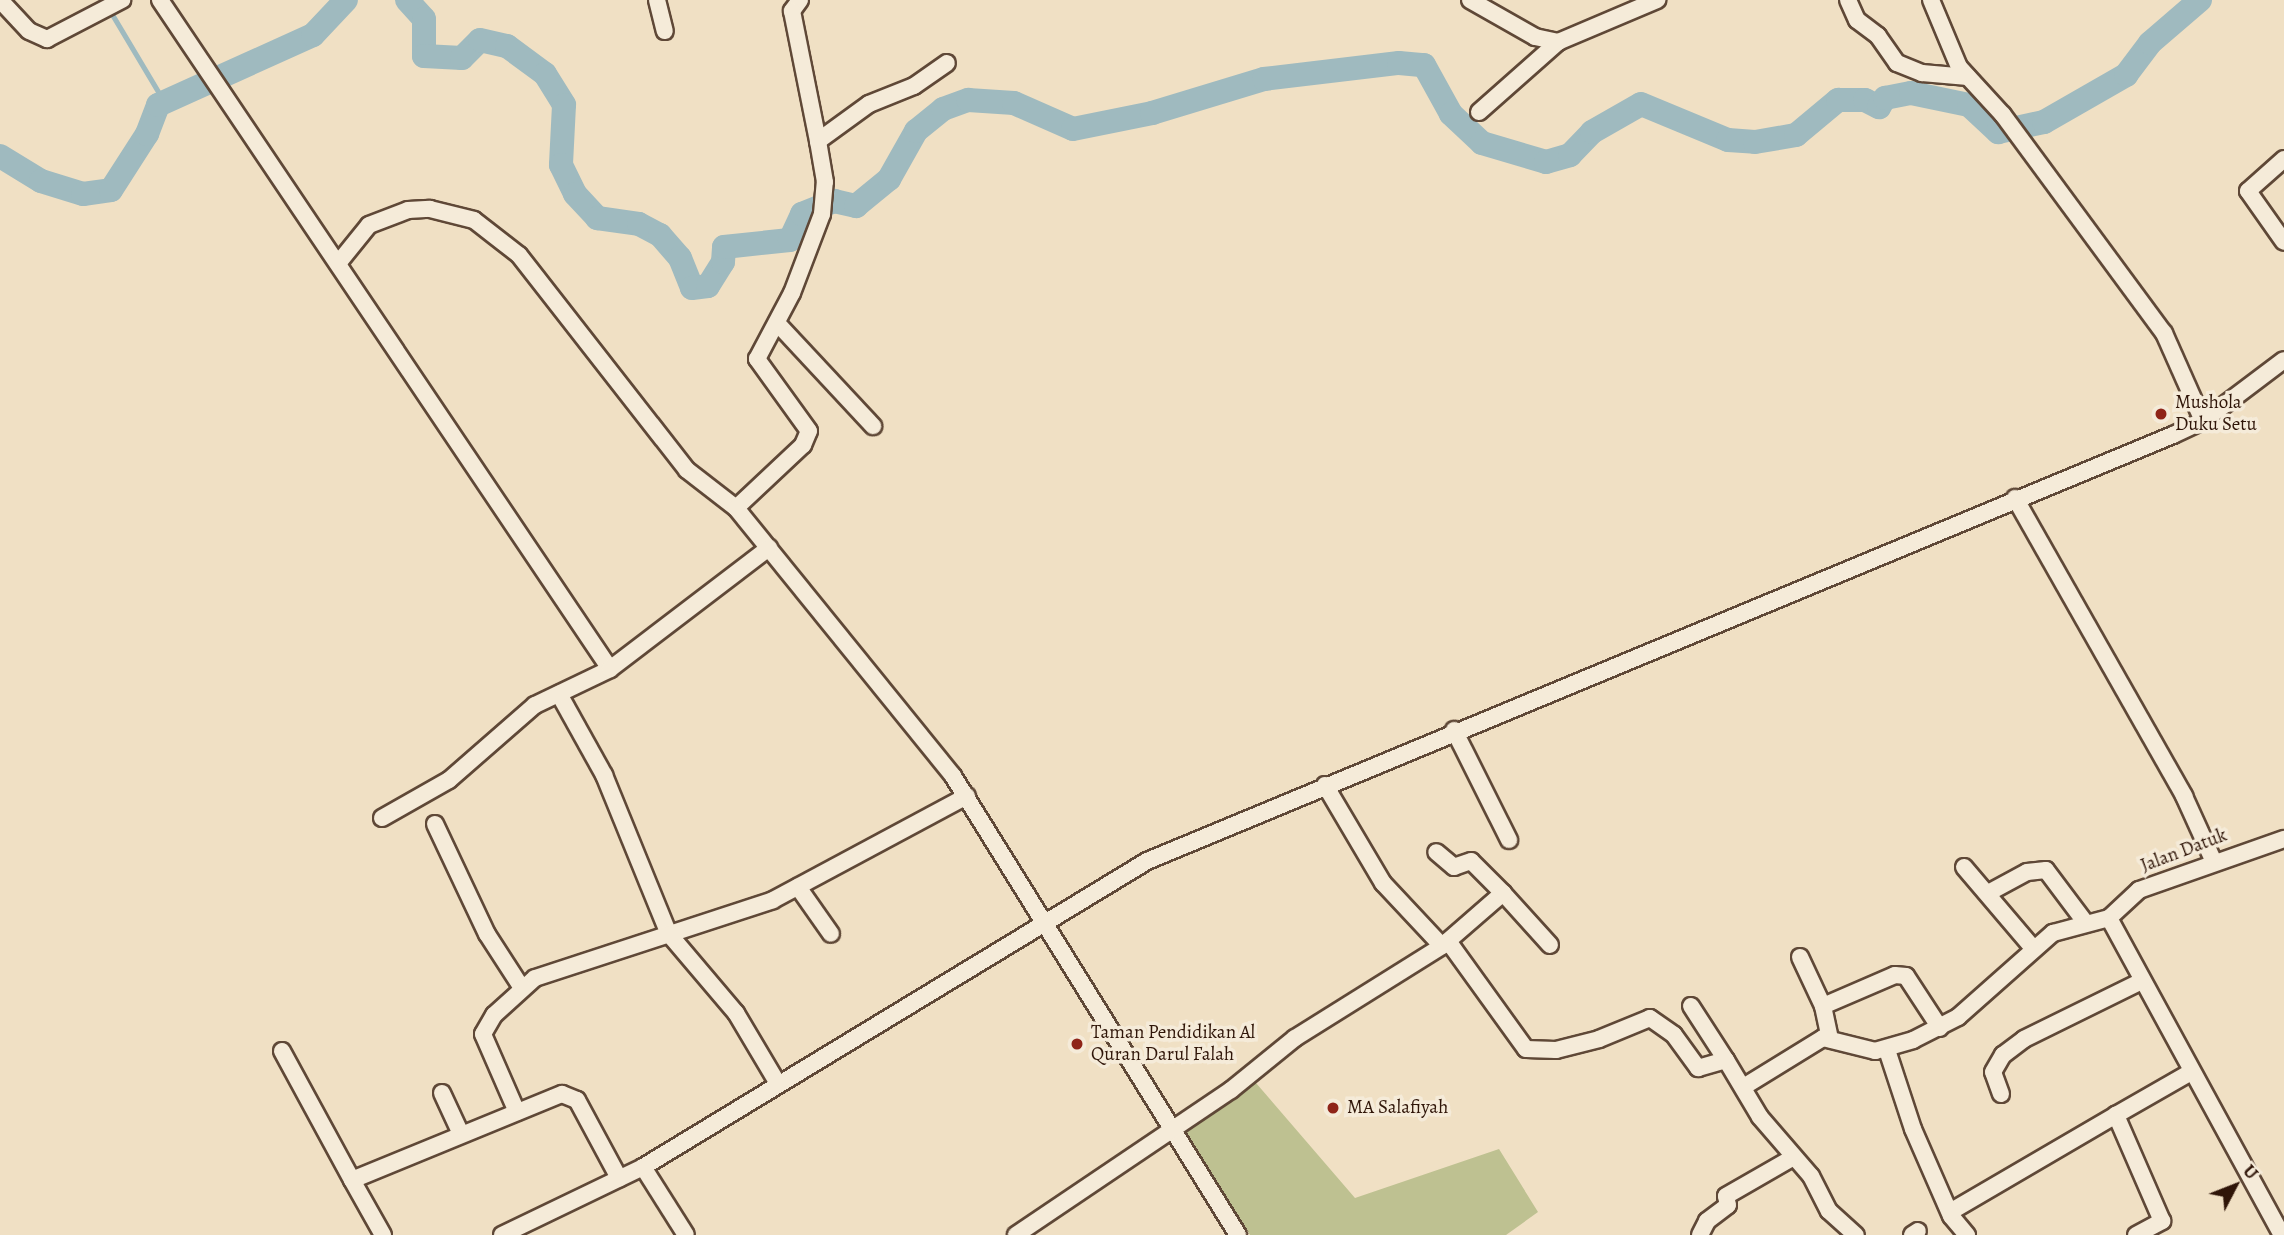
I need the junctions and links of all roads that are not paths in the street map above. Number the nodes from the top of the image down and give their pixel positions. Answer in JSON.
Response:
{"nodes":[{"id":1,"x":0,"y":0,"type":"edge"},
{"id":2,"x":160,"y":0,"type":"edge"},
{"id":3,"x":657,"y":0,"type":"edge"},
{"id":4,"x":800,"y":0,"type":"edge"},
{"id":5,"x":1470,"y":0,"type":"edge"},
{"id":6,"x":1657,"y":0,"type":"edge"},
{"id":7,"x":1848,"y":0,"type":"edge"},
{"id":8,"x":1931,"y":0,"type":"edge"},
{"id":9,"x":108,"y":5,"type":"edge"},
{"id":10,"x":664,"y":30,"type":"dead end"},
{"id":11,"x":1558,"y":42,"type":"junction"},
{"id":12,"x":947,"y":63,"type":"dead end"},
{"id":13,"x":1968,"y":77,"type":"junction"},
{"id":14,"x":1479,"y":112,"type":"dead end"},
{"id":15,"x":818,"y":141,"type":"junction"},
{"id":16,"x":2284,"y":159,"type":"edge"},
{"id":17,"x":2284,"y":242,"type":"edge"},
{"id":18,"x":340,"y":261,"type":"junction"},
{"id":19,"x":777,"y":323,"type":"junction"},
{"id":20,"x":2284,"y":360,"type":"edge"},
{"id":21,"x":2203,"y":421,"type":"junction"},
{"id":22,"x":873,"y":426,"type":"dead end"},
{"id":23,"x":2015,"y":498,"type":"junction"},
{"id":24,"x":736,"y":508,"type":"junction"},
{"id":25,"x":769,"y":548,"type":"junction"},
{"id":26,"x":610,"y":669,"type":"junction"},
{"id":27,"x":559,"y":694,"type":"junction"},
{"id":28,"x":1454,"y":730,"type":"junction"},
{"id":29,"x":1325,"y":785,"type":"junction"},
{"id":30,"x":967,"y":796,"type":"junction"},
{"id":31,"x":382,"y":818,"type":"dead end"},
{"id":32,"x":435,"y":824,"type":"dead end"},
{"id":33,"x":2284,"y":839,"type":"edge"},
{"id":34,"x":1509,"y":840,"type":"dead end"},
{"id":35,"x":1436,"y":852,"type":"dead end"},
{"id":36,"x":2213,"y":860,"type":"junction"},
{"id":37,"x":1964,"y":867,"type":"dead end"},
{"id":38,"x":798,"y":887,"type":"junction"},
{"id":39,"x":1990,"y":892,"type":"junction"},
{"id":40,"x":1503,"y":893,"type":"junction"},
{"id":41,"x":2109,"y":918,"type":"junction"},
{"id":42,"x":2085,"y":922,"type":"junction"},
{"id":43,"x":1045,"y":926,"type":"junction"},
{"id":44,"x":669,"y":934,"type":"junction"},
{"id":45,"x":831,"y":934,"type":"dead end"},
{"id":46,"x":1445,"y":944,"type":"junction"},
{"id":47,"x":1550,"y":944,"type":"dead end"},
{"id":48,"x":2032,"y":947,"type":"junction"},
{"id":49,"x":1800,"y":957,"type":"dead end"},
{"id":50,"x":2140,"y":978,"type":"junction"},
{"id":51,"x":523,"y":988,"type":"junction"},
{"id":52,"x":1691,"y":1006,"type":"dead end"},
{"id":53,"x":1823,"y":1006,"type":"junction"},
{"id":54,"x":1940,"y":1028,"type":"junction"},
{"id":55,"x":1830,"y":1039,"type":"junction"},
{"id":56,"x":1886,"y":1050,"type":"junction"},
{"id":57,"x":282,"y":1051,"type":"dead end"},
{"id":58,"x":1726,"y":1060,"type":"junction"},
{"id":59,"x":2191,"y":1072,"type":"junction"},
{"id":60,"x":777,"y":1082,"type":"junction"},
{"id":61,"x":1745,"y":1086,"type":"junction"},
{"id":62,"x":442,"y":1093,"type":"dead end"},
{"id":63,"x":2001,"y":1094,"type":"dead end"},
{"id":64,"x":517,"y":1112,"type":"junction"},
{"id":65,"x":2116,"y":1115,"type":"junction"},
{"id":66,"x":1172,"y":1131,"type":"junction"},
{"id":67,"x":461,"y":1134,"type":"junction"},
{"id":68,"x":1792,"y":1158,"type":"junction"},
{"id":69,"x":643,"y":1167,"type":"junction"},
{"id":70,"x":619,"y":1178,"type":"junction"},
{"id":71,"x":352,"y":1180,"type":"junction"},
{"id":72,"x":1950,"y":1212,"type":"junction"},
{"id":73,"x":2162,"y":1221,"type":"junction"},
{"id":74,"x":383,"y":1235,"type":"edge"},
{"id":75,"x":502,"y":1235,"type":"edge"},
{"id":76,"x":686,"y":1235,"type":"edge"},
{"id":77,"x":1016,"y":1235,"type":"edge"},
{"id":78,"x":1238,"y":1235,"type":"edge"},
{"id":79,"x":1700,"y":1235,"type":"edge"},
{"id":80,"x":1856,"y":1235,"type":"edge"},
{"id":81,"x":1967,"y":1235,"type":"edge"},
{"id":82,"x":2136,"y":1235,"type":"edge"},
{"id":83,"x":2173,"y":1235,"type":"edge"},
{"id":84,"x":2282,"y":1235,"type":"edge"}],
"edges":[{"from":1,"to":9,"type":"street"},
{"from":2,"to":18,"type":"street"},
{"from":3,"to":10,"type":"street"},
{"from":4,"to":15,"type":"street"},
{"from":5,"to":11,"type":"street"},
{"from":6,"to":11,"type":"street"},
{"from":7,"to":13,"type":"street"},
{"from":8,"to":13,"type":"street"},
{"from":11,"to":14,"type":"street"},
{"from":12,"to":15,"type":"street"},
{"from":13,"to":21,"type":"street"},
{"from":15,"to":19,"type":"street"},
{"from":16,"to":17,"type":"street"},
{"from":18,"to":24,"type":"street"},
{"from":18,"to":26,"type":"street"},
{"from":19,"to":22,"type":"street"},
{"from":19,"to":24,"type":"street"},
{"from":20,"to":21,"type":"street"},
{"from":21,"to":23,"type":"street"},
{"from":23,"to":28,"type":"street"},
{"from":23,"to":36,"type":"street"},
{"from":24,"to":25,"type":"street"},
{"from":25,"to":26,"type":"street"},
{"from":25,"to":30,"type":"street"},
{"from":26,"to":27,"type":"street"},
{"from":27,"to":31,"type":"street"},
{"from":27,"to":44,"type":"street"},
{"from":28,"to":29,"type":"street"},
{"from":28,"to":34,"type":"street"},
{"from":29,"to":43,"type":"street"},
{"from":29,"to":46,"type":"street"},
{"from":30,"to":38,"type":"street"},
{"from":30,"to":43,"type":"street"},
{"from":32,"to":51,"type":"street"},
{"from":33,"to":36,"type":"street","name":"Jalan Datuk"},
{"from":35,"to":40,"type":"street"},
{"from":36,"to":41,"type":"street","name":"Jalan Datuk"},
{"from":37,"to":39,"type":"street"},
{"from":38,"to":44,"type":"street"},
{"from":38,"to":45,"type":"street"},
{"from":39,"to":42,"type":"street"},
{"from":39,"to":48,"type":"street"},
{"from":40,"to":46,"type":"street"},
{"from":40,"to":47,"type":"street"},
{"from":41,"to":42,"type":"street"},
{"from":41,"to":50,"type":"street"},
{"from":42,"to":48,"type":"street"},
{"from":43,"to":60,"type":"street"},
{"from":43,"to":66,"type":"street"},
{"from":44,"to":51,"type":"street"},
{"from":44,"to":60,"type":"street"},
{"from":46,"to":58,"type":"street"},
{"from":46,"to":66,"type":"street"},
{"from":48,"to":54,"type":"street"},
{"from":49,"to":53,"type":"street"},
{"from":50,"to":59,"type":"street"},
{"from":50,"to":63,"type":"street"},
{"from":51,"to":64,"type":"street"},
{"from":52,"to":58,"type":"street"},
{"from":53,"to":54,"type":"street"},
{"from":53,"to":55,"type":"street"},
{"from":54,"to":56,"type":"street"},
{"from":55,"to":56,"type":"street"},
{"from":55,"to":61,"type":"street"},
{"from":56,"to":72,"type":"street"},
{"from":57,"to":71,"type":"street"},
{"from":58,"to":61,"type":"street"},
{"from":59,"to":65,"type":"street"},
{"from":59,"to":84,"type":"street"},
{"from":60,"to":69,"type":"street"},
{"from":61,"to":68,"type":"street"},
{"from":62,"to":67,"type":"street"},
{"from":64,"to":67,"type":"street"},
{"from":64,"to":70,"type":"street"},
{"from":65,"to":72,"type":"street"},
{"from":65,"to":73,"type":"street"},
{"from":66,"to":77,"type":"street"},
{"from":66,"to":78,"type":"street"},
{"from":67,"to":71,"type":"street"},
{"from":68,"to":79,"type":"street"},
{"from":68,"to":80,"type":"street"},
{"from":69,"to":70,"type":"street"},
{"from":69,"to":76,"type":"street"},
{"from":70,"to":75,"type":"street"},
{"from":71,"to":74,"type":"street"},
{"from":72,"to":81,"type":"street"},
{"from":73,"to":82,"type":"street"},
{"from":73,"to":83,"type":"street"}]}
